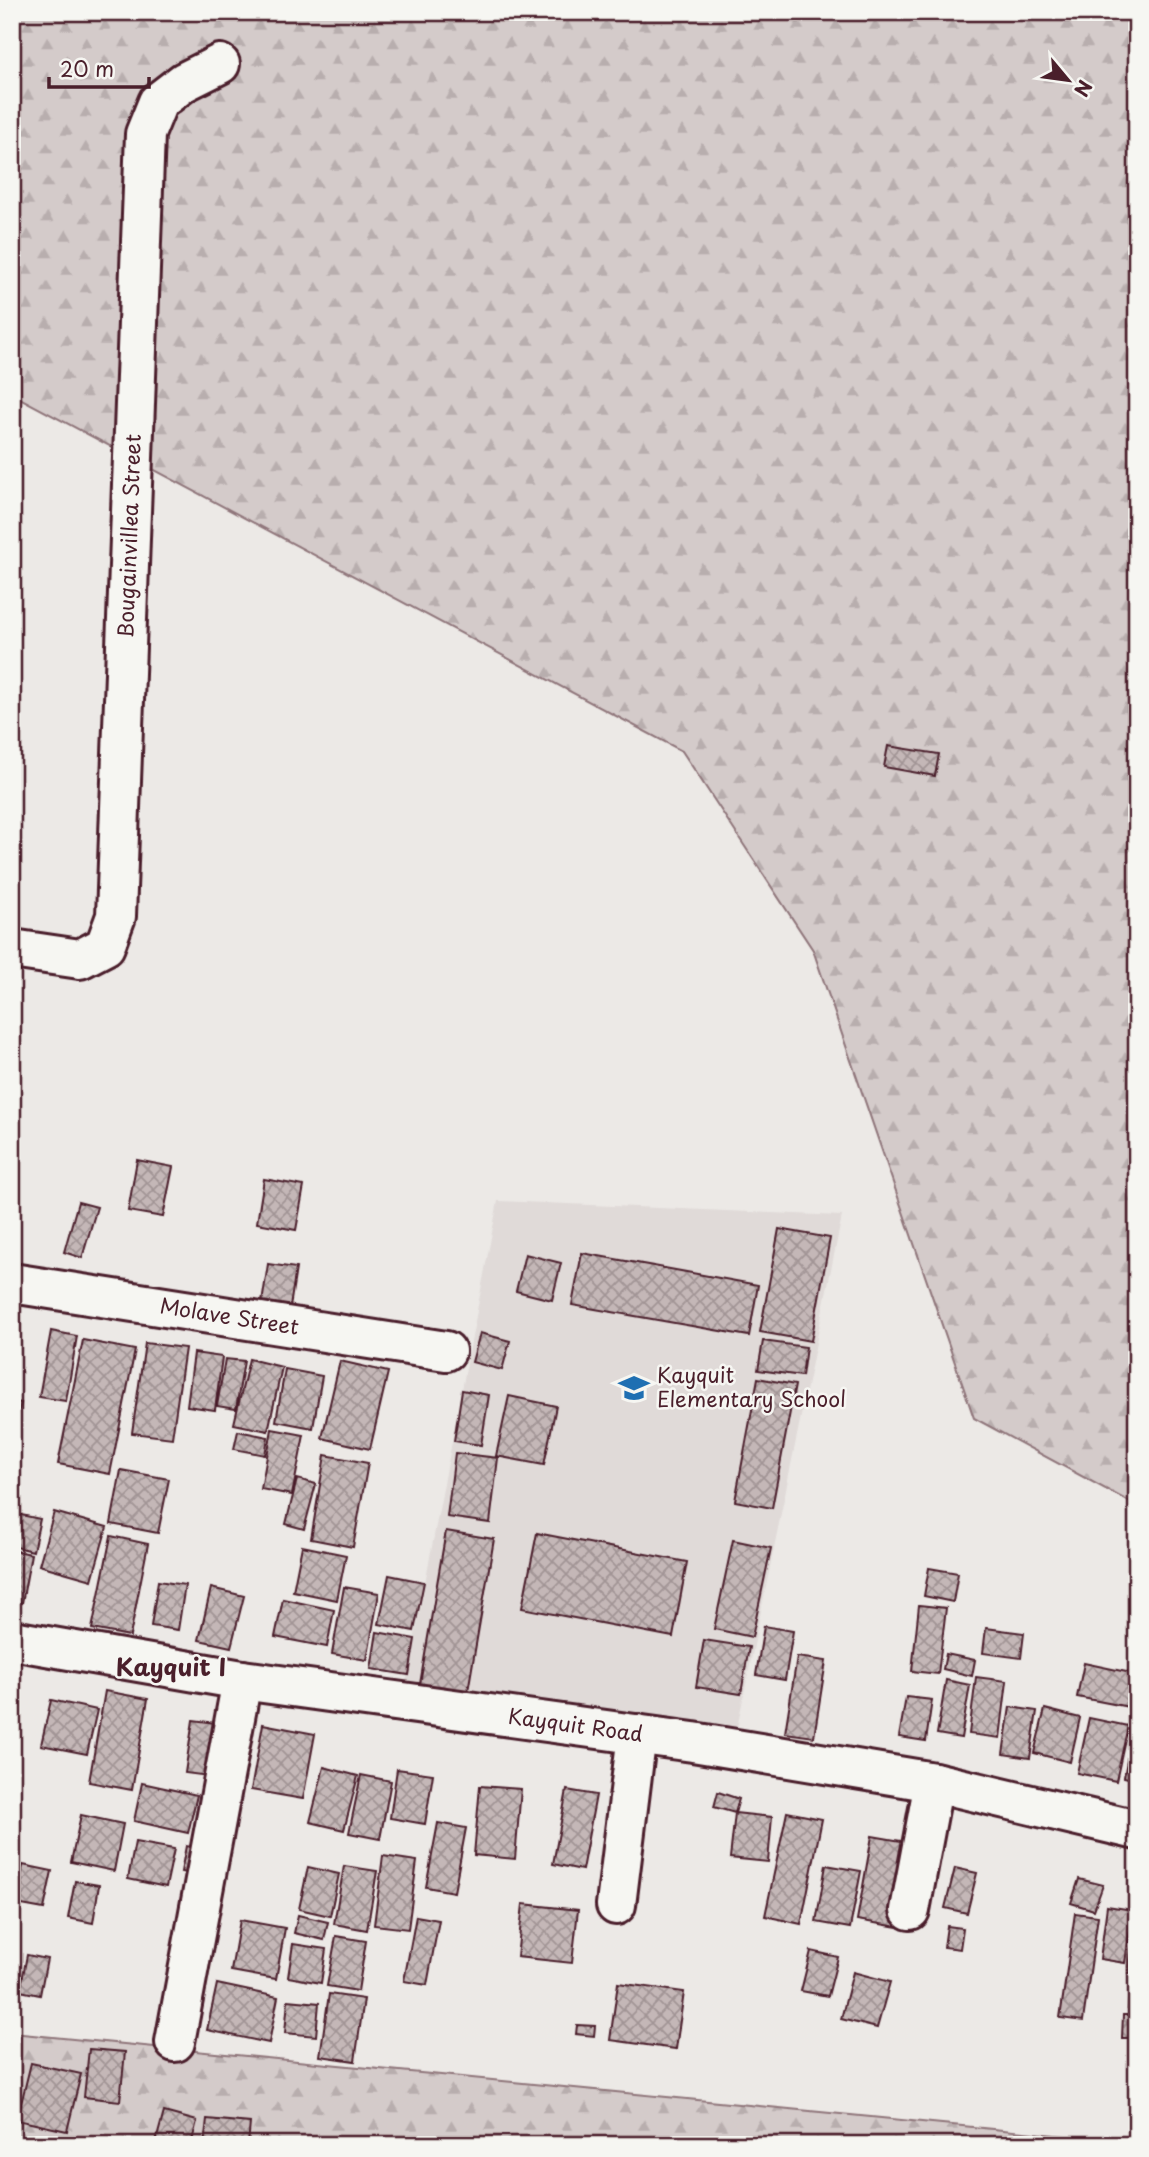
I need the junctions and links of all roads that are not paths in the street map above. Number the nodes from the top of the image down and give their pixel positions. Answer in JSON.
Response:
{"nodes":[{"id":1,"x":220,"y":64,"type":"dead end"},
{"id":2,"x":12,"y":949,"type":"edge"},
{"id":3,"x":12,"y":1283,"type":"edge"},
{"id":4,"x":446,"y":1351,"type":"dead end"},
{"id":5,"x":12,"y":1640,"type":"edge"},
{"id":6,"x":242,"y":1681,"type":"junction"},
{"id":7,"x":637,"y":1734,"type":"junction"},
{"id":8,"x":934,"y":1782,"type":"junction"},
{"id":9,"x":1137,"y":1830,"type":"edge"},
{"id":10,"x":616,"y":1905,"type":"dead end"},
{"id":11,"x":910,"y":1910,"type":"dead end"},
{"id":12,"x":175,"y":2042,"type":"dead end"}],
"edges":[{"from":1,"to":2,"type":"street","name":"Bougainvillea Street"},
{"from":3,"to":4,"type":"street","name":"Molave Street"},
{"from":5,"to":6,"type":"street","name":"Kayquit Road"},
{"from":6,"to":7,"type":"street","name":"Kayquit Road"},
{"from":6,"to":12,"type":"street"},
{"from":7,"to":8,"type":"street","name":"Kayquit Road"},
{"from":7,"to":10,"type":"street"},
{"from":8,"to":9,"type":"street","name":"Kayquit Road"},
{"from":8,"to":11,"type":"street"}]}
